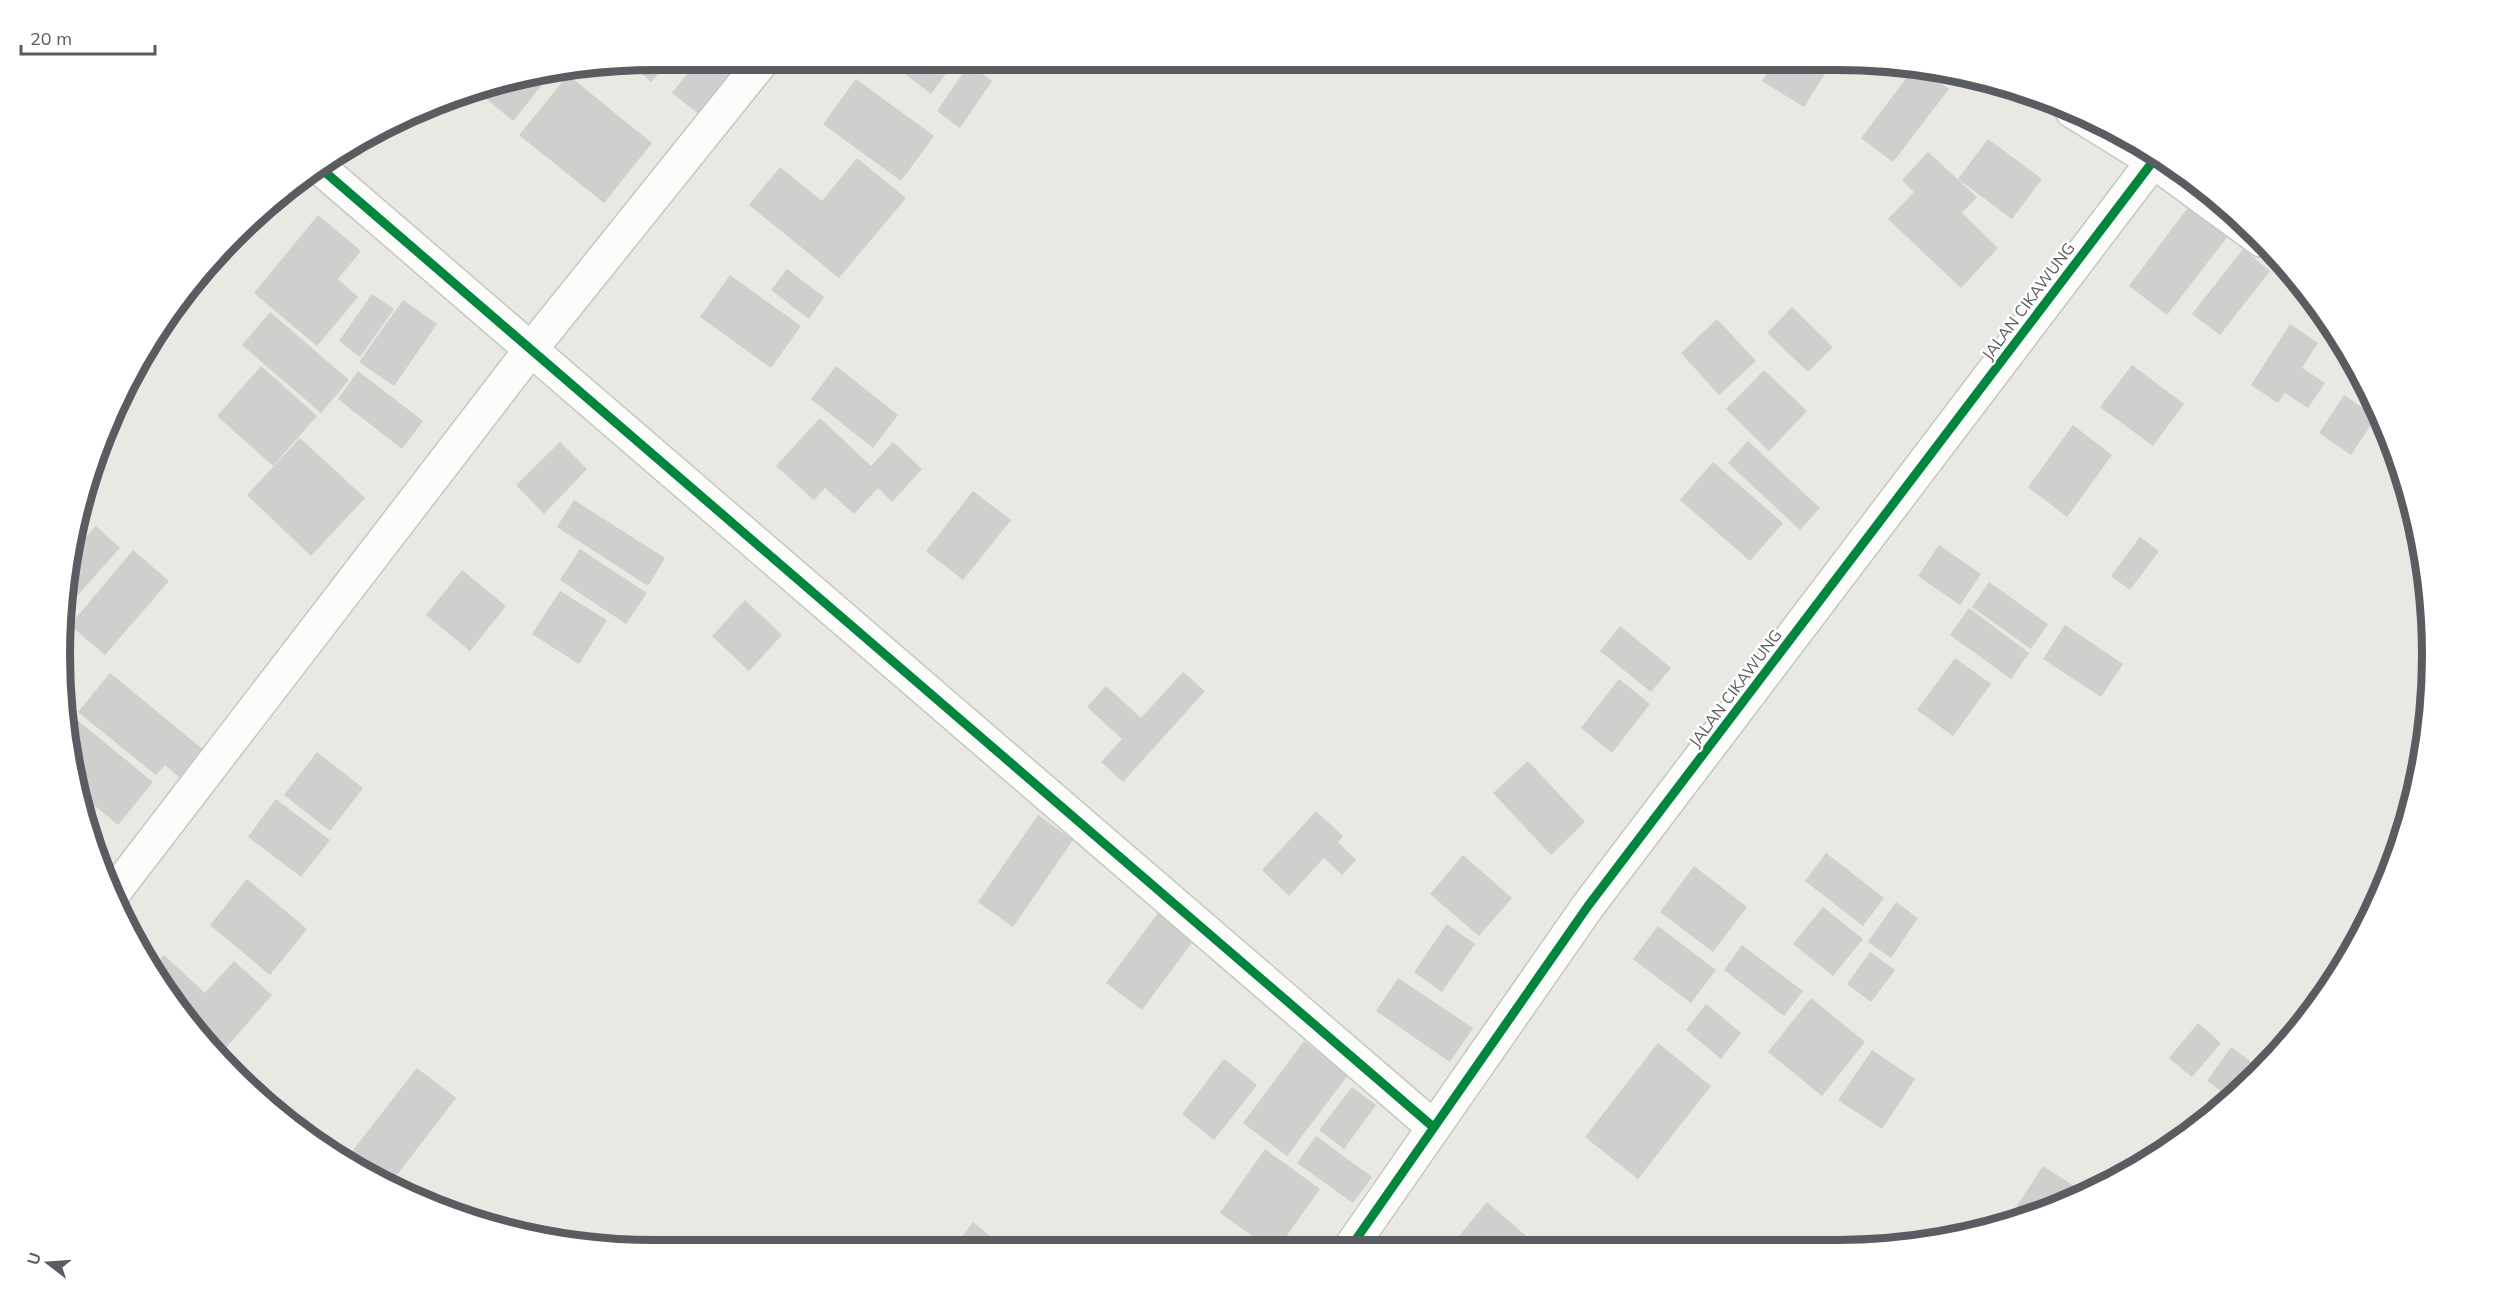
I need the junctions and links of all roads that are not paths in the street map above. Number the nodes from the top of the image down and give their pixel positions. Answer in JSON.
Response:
{"nodes":[{"id":1,"x":755,"y":70,"type":"edge"},
{"id":2,"x":2152,"y":163,"type":"edge"},
{"id":3,"x":325,"y":172,"type":"edge"},
{"id":4,"x":532,"y":348,"type":"junction"},
{"id":5,"x":118,"y":887,"type":"edge"},
{"id":6,"x":1432,"y":1126,"type":"junction"},
{"id":7,"x":1355,"y":1240,"type":"edge"}],
"edges":[{"from":1,"to":4,"type":"street"},
{"from":2,"to":6,"type":"street","name":"JALAN CIKAWUNG"},
{"from":3,"to":4,"type":"street"},
{"from":4,"to":5,"type":"street"},
{"from":4,"to":6,"type":"street"},
{"from":6,"to":7,"type":"street","name":"JALAN CIKAWUNG"}]}
